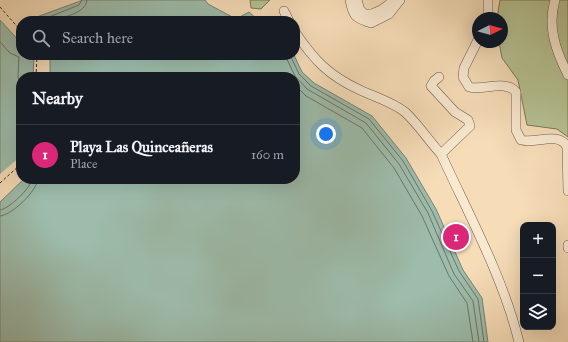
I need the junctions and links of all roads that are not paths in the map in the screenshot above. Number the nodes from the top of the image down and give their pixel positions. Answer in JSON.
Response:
{"nodes":[{"id":1,"x":350,"y":0,"type":"edge"},
{"id":2,"x":357,"y":0,"type":"edge"},
{"id":3,"x":393,"y":0,"type":"edge"},
{"id":4,"x":400,"y":0,"type":"edge"},
{"id":5,"x":488,"y":0,"type":"edge"},
{"id":6,"x":555,"y":0,"type":"edge"},
{"id":7,"x":284,"y":11,"type":"dead end"},
{"id":8,"x":488,"y":12,"type":"edge"},
{"id":9,"x":286,"y":16,"type":"edge"},
{"id":10,"x":300,"y":39,"type":"edge"},
{"id":11,"x":474,"y":48,"type":"edge"},
{"id":12,"x":568,"y":75,"type":"edge"},
{"id":13,"x":439,"y":77,"type":"dead end"},
{"id":14,"x":441,"y":154,"type":"junction"},
{"id":15,"x":568,"y":191,"type":"edge"},
{"id":16,"x":519,"y":342,"type":"edge"}],
"edges":[{"from":1,"to":4,"type":"street"},
{"from":2,"to":3,"type":"street"},
{"from":5,"to":8,"type":"street"},
{"from":6,"to":12,"type":"street"},
{"from":7,"to":9,"type":"street"},
{"from":10,"to":14,"type":"street"},
{"from":11,"to":15,"type":"street"},
{"from":13,"to":14,"type":"street"},
{"from":14,"to":16,"type":"street"}]}
